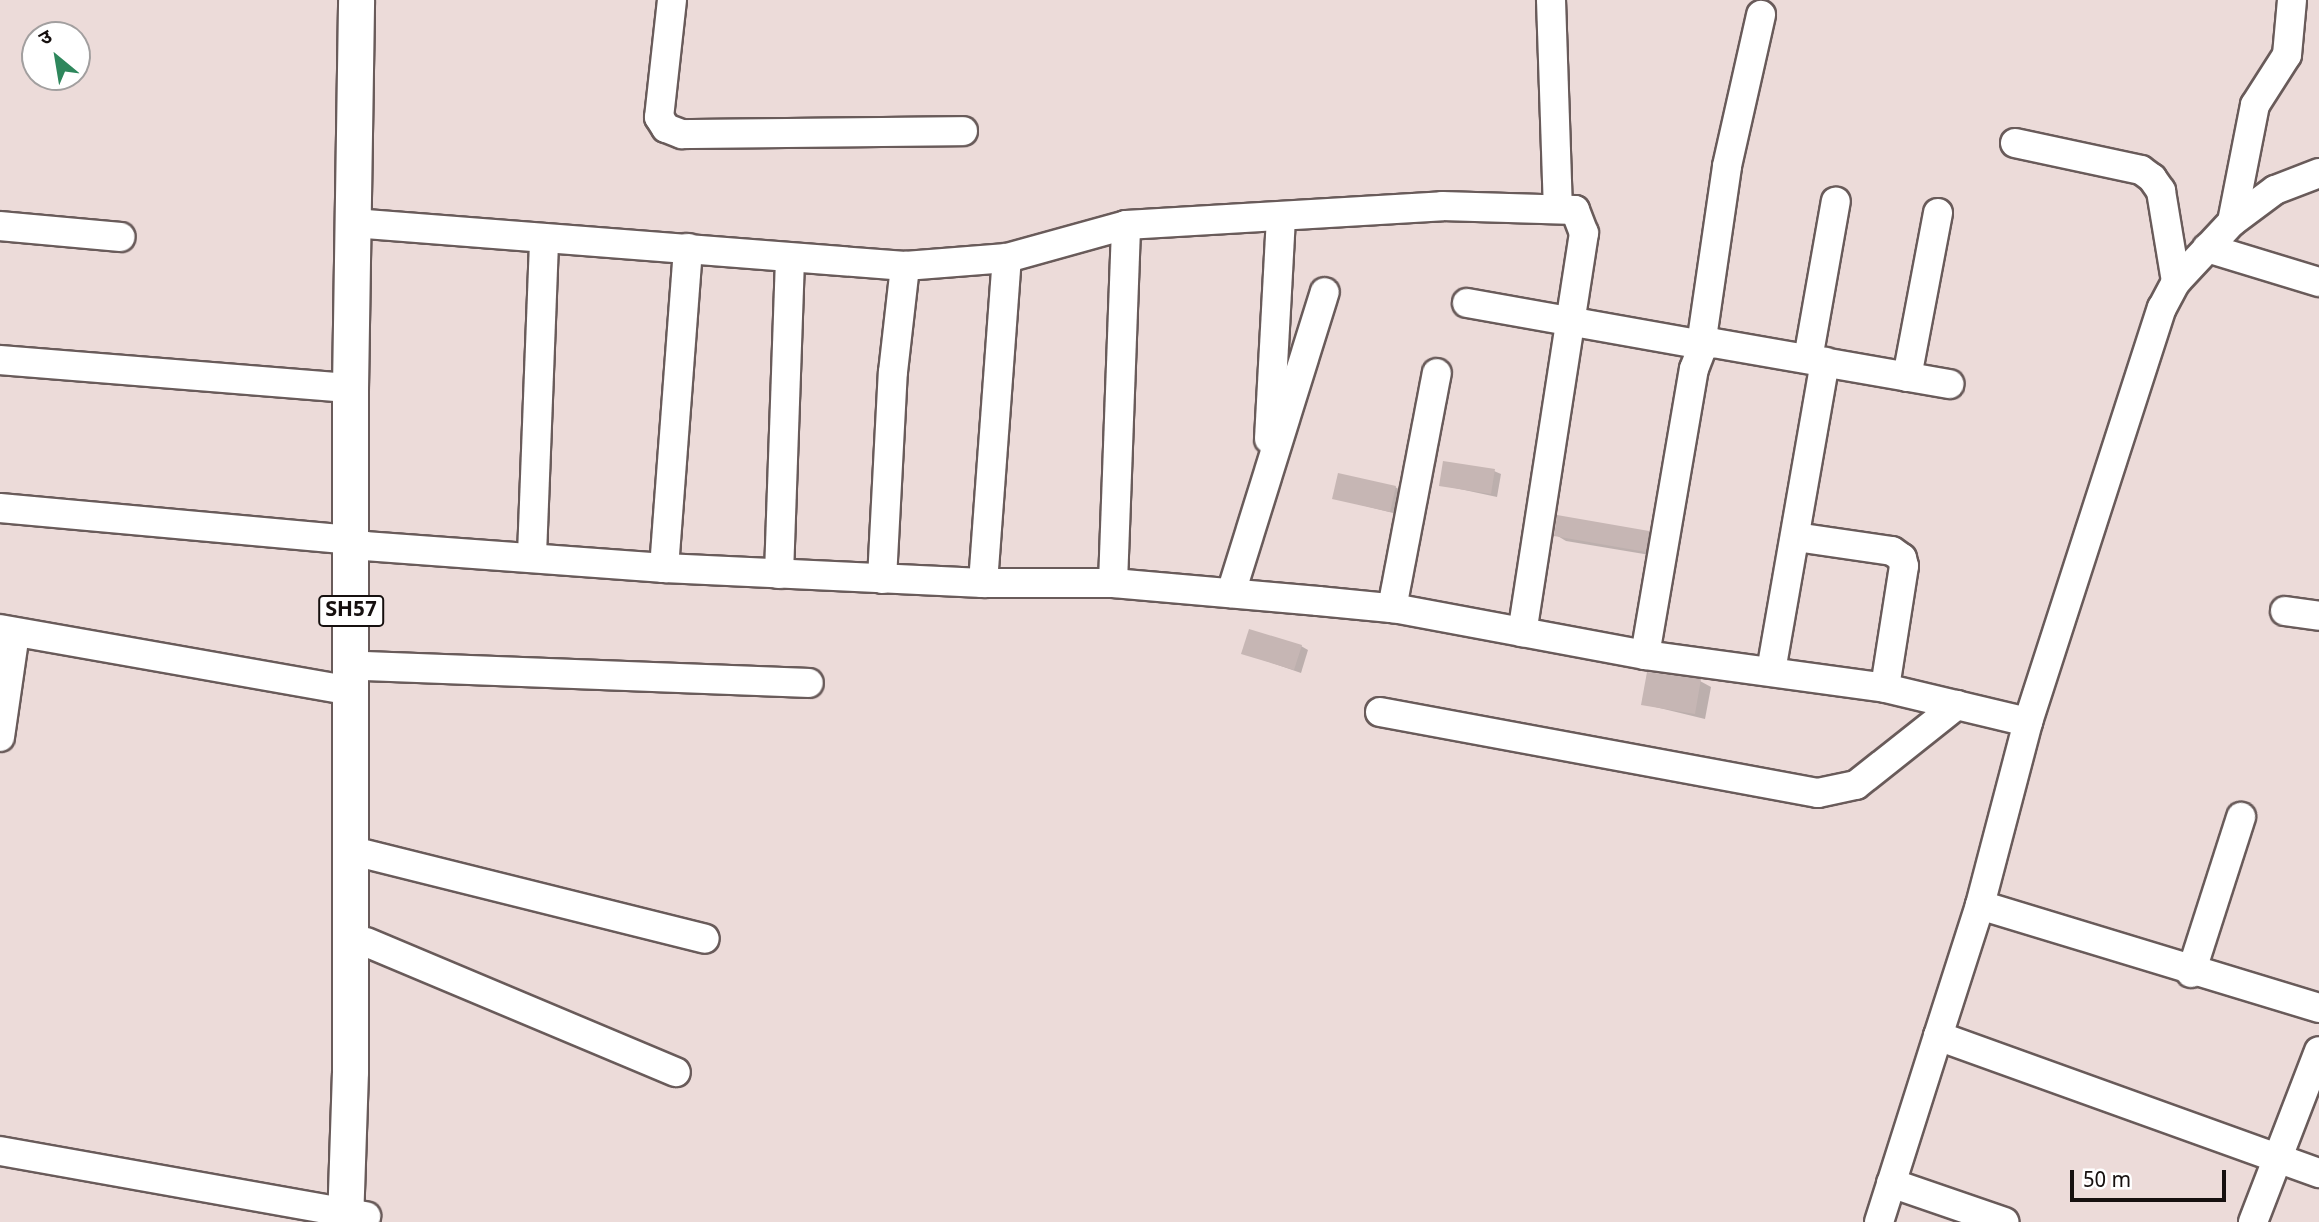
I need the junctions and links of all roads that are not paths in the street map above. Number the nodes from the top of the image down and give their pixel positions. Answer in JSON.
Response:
{"nodes":[{"id":1,"x":356,"y":0,"type":"edge"},
{"id":2,"x":371,"y":0,"type":"edge"},
{"id":3,"x":673,"y":0,"type":"edge"},
{"id":4,"x":1550,"y":0,"type":"edge"},
{"id":5,"x":2292,"y":0,"type":"edge"},
{"id":6,"x":1761,"y":15,"type":"dead end"},
{"id":7,"x":963,"y":131,"type":"dead end"},
{"id":8,"x":362,"y":143,"type":"junction"},
{"id":9,"x":2015,"y":143,"type":"dead end"},
{"id":10,"x":2319,"y":173,"type":"edge"},
{"id":11,"x":1836,"y":201,"type":"dead end"},
{"id":12,"x":1558,"y":207,"type":"junction"},
{"id":13,"x":1938,"y":213,"type":"dead end"},
{"id":14,"x":1281,"y":216,"type":"junction"},
{"id":15,"x":2232,"y":222,"type":"junction"},
{"id":16,"x":360,"y":224,"type":"junction"},
{"id":17,"x":1126,"y":225,"type":"junction"},
{"id":18,"x":0,"y":226,"type":"edge"},
{"id":19,"x":121,"y":237,"type":"dead end"},
{"id":20,"x":544,"y":240,"type":"junction"},
{"id":21,"x":688,"y":248,"type":"junction"},
{"id":22,"x":2207,"y":248,"type":"junction"},
{"id":23,"x":790,"y":258,"type":"junction"},
{"id":24,"x":1007,"y":258,"type":"junction"},
{"id":25,"x":905,"y":266,"type":"junction"},
{"id":26,"x":2176,"y":282,"type":"junction"},
{"id":27,"x":2319,"y":282,"type":"edge"},
{"id":28,"x":1325,"y":292,"type":"dead end"},
{"id":29,"x":1467,"y":303,"type":"dead end"},
{"id":30,"x":1570,"y":324,"type":"junction"},
{"id":31,"x":1702,"y":345,"type":"junction"},
{"id":32,"x":0,"y":360,"type":"edge"},
{"id":33,"x":1816,"y":361,"type":"junction"},
{"id":34,"x":1437,"y":373,"type":"dead end"},
{"id":35,"x":1907,"y":377,"type":"junction"},
{"id":36,"x":1949,"y":384,"type":"dead end"},
{"id":37,"x":350,"y":388,"type":"junction"},
{"id":38,"x":1266,"y":488,"type":"junction"},
{"id":39,"x":0,"y":508,"type":"edge"},
{"id":40,"x":1796,"y":537,"type":"junction"},
{"id":41,"x":358,"y":543,"type":"junction"},
{"id":42,"x":532,"y":555,"type":"junction"},
{"id":43,"x":664,"y":568,"type":"junction"},
{"id":44,"x":779,"y":574,"type":"junction"},
{"id":45,"x":882,"y":579,"type":"junction"},
{"id":46,"x":983,"y":583,"type":"junction"},
{"id":47,"x":1113,"y":583,"type":"junction"},
{"id":48,"x":1231,"y":593,"type":"junction"},
{"id":49,"x":1392,"y":608,"type":"junction"},
{"id":50,"x":2285,"y":611,"type":"dead end"},
{"id":51,"x":2319,"y":616,"type":"edge"},
{"id":52,"x":8,"y":631,"type":"edge"},
{"id":53,"x":1522,"y":632,"type":"junction"},
{"id":54,"x":1645,"y":654,"type":"junction"},
{"id":55,"x":1771,"y":671,"type":"junction"},
{"id":56,"x":358,"y":679,"type":"junction"},
{"id":57,"x":809,"y":683,"type":"dead end"},
{"id":58,"x":1885,"y":688,"type":"junction"},
{"id":59,"x":1957,"y":705,"type":"junction"},
{"id":60,"x":1380,"y":712,"type":"dead end"},
{"id":61,"x":2028,"y":722,"type":"junction"},
{"id":62,"x":0,"y":737,"type":"edge"},
{"id":63,"x":2241,"y":817,"type":"dead end"},
{"id":64,"x":365,"y":854,"type":"junction"},
{"id":65,"x":1980,"y":905,"type":"junction"},
{"id":66,"x":705,"y":939,"type":"dead end"},
{"id":67,"x":366,"y":942,"type":"junction"},
{"id":68,"x":2191,"y":973,"type":"junction"},
{"id":69,"x":2319,"y":1007,"type":"edge"},
{"id":70,"x":1937,"y":1036,"type":"junction"},
{"id":71,"x":2319,"y":1051,"type":"edge"},
{"id":72,"x":676,"y":1072,"type":"dead end"},
{"id":73,"x":0,"y":1151,"type":"edge"},
{"id":74,"x":2280,"y":1158,"type":"junction"},
{"id":75,"x":2319,"y":1173,"type":"edge"},
{"id":76,"x":1891,"y":1183,"type":"junction"},
{"id":77,"x":355,"y":1218,"type":"edge"},
{"id":78,"x":1879,"y":1222,"type":"edge"},
{"id":79,"x":2004,"y":1222,"type":"edge"},
{"id":80,"x":2253,"y":1222,"type":"edge"}],
"edges":[{"from":1,"to":8,"type":"main road","number":"SH57"},
{"from":2,"to":8,"type":"main road","number":"SH57"},
{"from":3,"to":7,"type":"street"},
{"from":4,"to":12,"type":"street"},
{"from":5,"to":15,"type":"street"},
{"from":6,"to":31,"type":"street"},
{"from":8,"to":16,"type":"main road","number":"SH57"},
{"from":9,"to":26,"type":"street"},
{"from":10,"to":15,"type":"street"},
{"from":11,"to":33,"type":"street"},
{"from":12,"to":14,"type":"street"},
{"from":12,"to":30,"type":"street"},
{"from":13,"to":35,"type":"street"},
{"from":14,"to":17,"type":"street"},
{"from":14,"to":38,"type":"street"},
{"from":15,"to":22,"type":"street"},
{"from":16,"to":20,"type":"street"},
{"from":16,"to":37,"type":"main road","number":"SH57"},
{"from":16,"to":41,"type":"main road","number":"SH57"},
{"from":17,"to":24,"type":"street"},
{"from":17,"to":47,"type":"street"},
{"from":18,"to":19,"type":"street"},
{"from":20,"to":21,"type":"street"},
{"from":20,"to":42,"type":"street"},
{"from":21,"to":23,"type":"street"},
{"from":21,"to":43,"type":"street"},
{"from":22,"to":26,"type":"street"},
{"from":22,"to":27,"type":"street"},
{"from":23,"to":25,"type":"street"},
{"from":23,"to":44,"type":"street"},
{"from":24,"to":25,"type":"street"},
{"from":24,"to":46,"type":"street"},
{"from":25,"to":45,"type":"street"},
{"from":26,"to":61,"type":"street"},
{"from":28,"to":38,"type":"street"},
{"from":29,"to":30,"type":"street"},
{"from":30,"to":31,"type":"street"},
{"from":30,"to":53,"type":"street"},
{"from":31,"to":33,"type":"street"},
{"from":31,"to":54,"type":"street"},
{"from":32,"to":37,"type":"street"},
{"from":33,"to":35,"type":"street"},
{"from":33,"to":40,"type":"street"},
{"from":34,"to":49,"type":"street"},
{"from":35,"to":36,"type":"street"},
{"from":37,"to":41,"type":"main road","number":"SH57"},
{"from":38,"to":48,"type":"street"},
{"from":39,"to":41,"type":"street"},
{"from":40,"to":55,"type":"street"},
{"from":40,"to":58,"type":"street"},
{"from":41,"to":42,"type":"street"},
{"from":41,"to":56,"type":"main road","number":"SH57"},
{"from":42,"to":43,"type":"street"},
{"from":43,"to":44,"type":"street"},
{"from":44,"to":45,"type":"street"},
{"from":45,"to":46,"type":"street"},
{"from":46,"to":47,"type":"street"},
{"from":47,"to":48,"type":"street"},
{"from":48,"to":49,"type":"street"},
{"from":49,"to":53,"type":"street"},
{"from":50,"to":51,"type":"street"},
{"from":52,"to":56,"type":"street"},
{"from":52,"to":62,"type":"street"},
{"from":53,"to":54,"type":"street"},
{"from":54,"to":55,"type":"street"},
{"from":55,"to":58,"type":"street"},
{"from":56,"to":57,"type":"street"},
{"from":56,"to":64,"type":"main road","number":"SH57"},
{"from":56,"to":77,"type":"main road","number":"SH57"},
{"from":58,"to":59,"type":"street"},
{"from":59,"to":60,"type":"street"},
{"from":59,"to":61,"type":"street"},
{"from":61,"to":65,"type":"street"},
{"from":63,"to":68,"type":"street"},
{"from":64,"to":66,"type":"street"},
{"from":64,"to":67,"type":"main road","number":"SH57"},
{"from":65,"to":68,"type":"street"},
{"from":65,"to":70,"type":"street"},
{"from":67,"to":72,"type":"street"},
{"from":67,"to":77,"type":"main road","number":"SH57"},
{"from":68,"to":69,"type":"street"},
{"from":70,"to":74,"type":"street"},
{"from":70,"to":76,"type":"street"},
{"from":71,"to":74,"type":"street"},
{"from":73,"to":77,"type":"street"},
{"from":74,"to":75,"type":"street"},
{"from":74,"to":80,"type":"street"},
{"from":76,"to":78,"type":"street"},
{"from":76,"to":79,"type":"street"}]}
